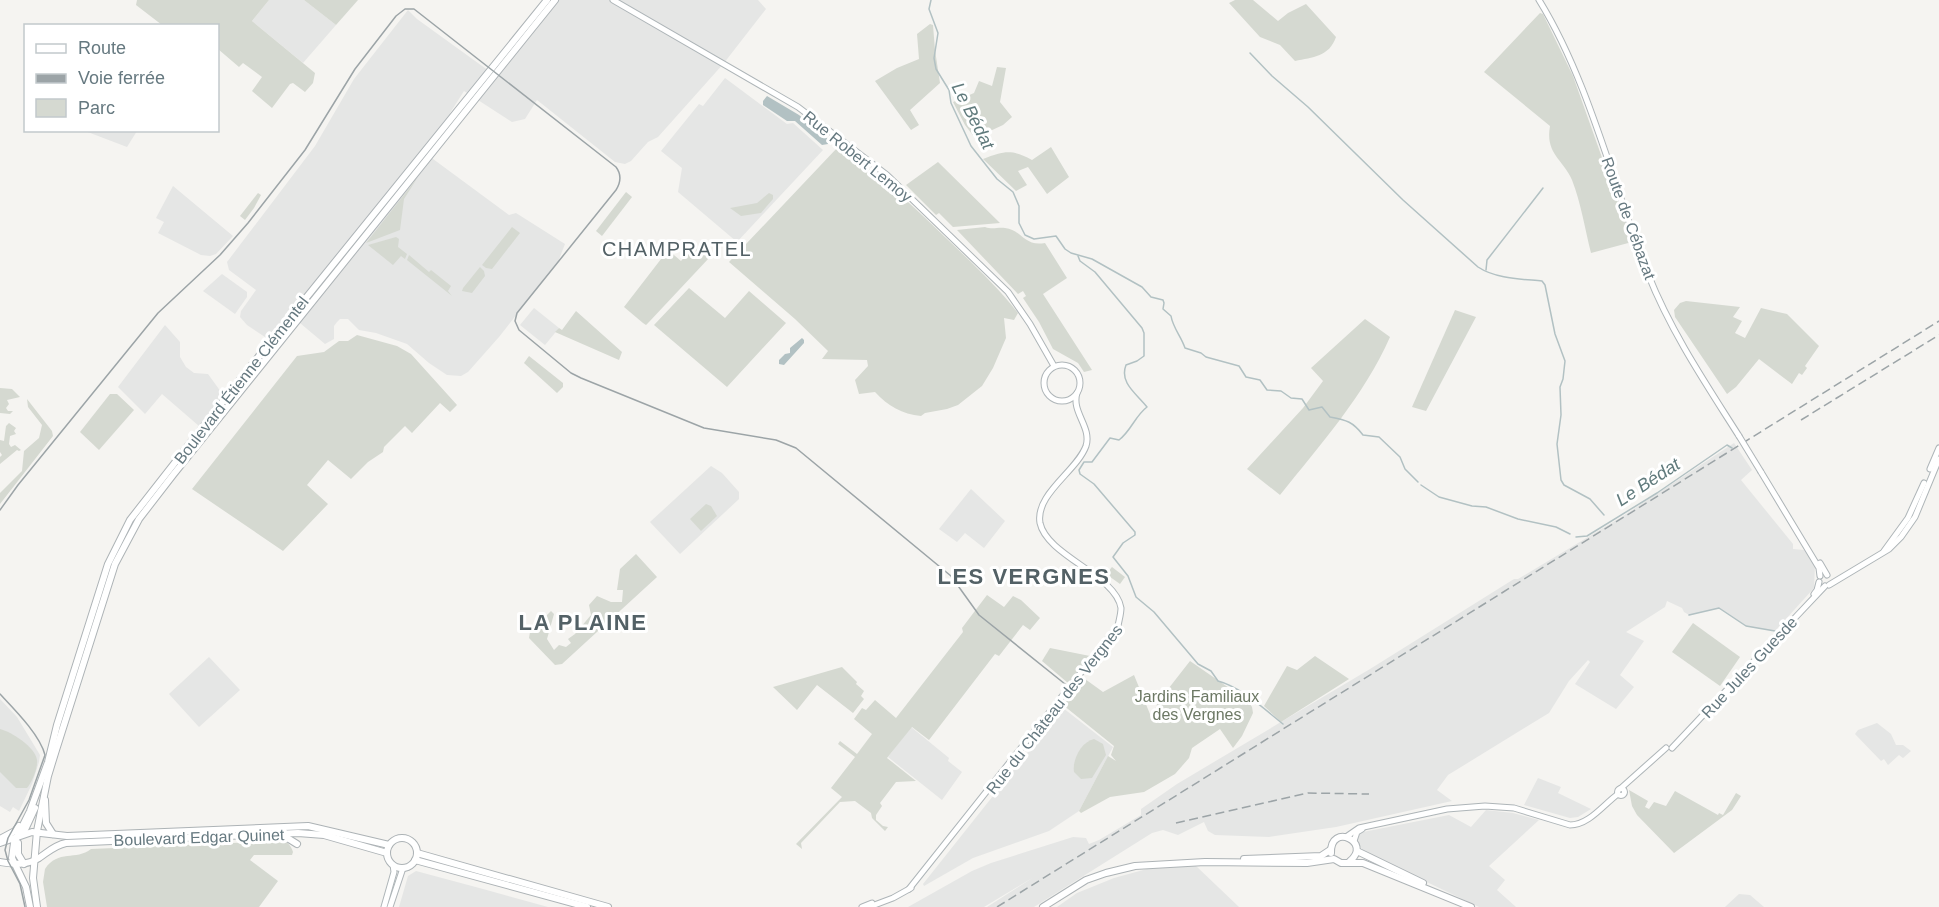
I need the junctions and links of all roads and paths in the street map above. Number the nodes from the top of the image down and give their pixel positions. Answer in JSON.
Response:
{"nodes":[{"id":1,"x":547,"y":0,"type":"edge"},
{"id":2,"x":555,"y":0,"type":"edge"},
{"id":3,"x":613,"y":0,"type":"edge"},
{"id":4,"x":1539,"y":0,"type":"edge"},
{"id":5,"x":1054,"y":366,"type":"junction"},
{"id":6,"x":1077,"y":393,"type":"junction"},
{"id":7,"x":1058,"y":401,"type":"junction"},
{"id":8,"x":1081,"y":418,"type":"junction"},
{"id":9,"x":1939,"y":448,"type":"edge"},
{"id":10,"x":1939,"y":459,"type":"edge"},
{"id":11,"x":1045,"y":501,"type":"junction"},
{"id":12,"x":1906,"y":526,"type":"junction"},
{"id":13,"x":1800,"y":538,"type":"junction"},
{"id":14,"x":100,"y":557,"type":"dead end"},
{"id":15,"x":108,"y":564,"type":"junction"},
{"id":16,"x":1828,"y":575,"type":"junction"},
{"id":17,"x":1840,"y":577,"type":"junction"},
{"id":18,"x":1819,"y":579,"type":"junction"},
{"id":19,"x":1827,"y":585,"type":"junction"},
{"id":20,"x":1100,"y":648,"type":"junction"},
{"id":21,"x":1093,"y":663,"type":"junction"},
{"id":22,"x":1669,"y":748,"type":"junction"},
{"id":23,"x":44,"y":793,"type":"junction"},
{"id":24,"x":36,"y":795,"type":"junction"},
{"id":25,"x":30,"y":811,"type":"junction"},
{"id":26,"x":1364,"y":828,"type":"junction"},
{"id":27,"x":37,"y":831,"type":"junction"},
{"id":28,"x":22,"y":834,"type":"junction"},
{"id":29,"x":53,"y":834,"type":"junction"},
{"id":30,"x":263,"y":835,"type":"junction"},
{"id":31,"x":1346,"y":837,"type":"junction"},
{"id":32,"x":0,"y":841,"type":"edge"},
{"id":33,"x":1354,"y":841,"type":"junction"},
{"id":34,"x":297,"y":844,"type":"dead end"},
{"id":35,"x":389,"y":845,"type":"junction"},
{"id":36,"x":1330,"y":850,"type":"junction"},
{"id":37,"x":1357,"y":851,"type":"junction"},
{"id":38,"x":387,"y":853,"type":"junction"},
{"id":39,"x":417,"y":853,"type":"junction"},
{"id":40,"x":44,"y":854,"type":"junction"},
{"id":41,"x":1334,"y":859,"type":"junction"},
{"id":42,"x":415,"y":860,"type":"junction"},
{"id":43,"x":0,"y":862,"type":"edge"},
{"id":44,"x":30,"y":862,"type":"junction"},
{"id":45,"x":1205,"y":862,"type":"junction"},
{"id":46,"x":1350,"y":862,"type":"junction"},
{"id":47,"x":15,"y":865,"type":"junction"},
{"id":48,"x":393,"y":865,"type":"junction"},
{"id":49,"x":403,"y":868,"type":"junction"},
{"id":50,"x":33,"y":878,"type":"junction"},
{"id":51,"x":34,"y":888,"type":"junction"},
{"id":52,"x":909,"y":889,"type":"junction"},
{"id":53,"x":877,"y":903,"type":"junction"},
{"id":54,"x":30,"y":907,"type":"edge"},
{"id":55,"x":37,"y":907,"type":"edge"},
{"id":56,"x":384,"y":907,"type":"edge"},
{"id":57,"x":390,"y":907,"type":"edge"},
{"id":58,"x":588,"y":907,"type":"edge"},
{"id":59,"x":608,"y":907,"type":"edge"},
{"id":60,"x":862,"y":907,"type":"edge"},
{"id":61,"x":869,"y":907,"type":"edge"},
{"id":62,"x":1043,"y":907,"type":"edge"},
{"id":63,"x":1470,"y":907,"type":"edge"}],
"edges":[{"from":1,"to":15,"type":"main road","name":"Boulevard Étienne Clémentel"},
{"from":2,"to":23,"type":"main road","name":"Boulevard Étienne Clémentel"},
{"from":3,"to":5,"type":"main road","name":"Rue Robert Lemoy"},
{"from":4,"to":13,"type":"main road","name":"Route de Cébazat","bridge":true},
{"from":5,"to":6,"type":"main road"},
{"from":5,"to":7,"type":"main road"},
{"from":6,"to":7,"type":"main road"},
{"from":6,"to":8,"type":"main road"},
{"from":7,"to":8,"type":"main road"},
{"from":8,"to":11,"type":"main road"},
{"from":9,"to":12,"type":"main road"},
{"from":10,"to":12,"type":"main road"},
{"from":11,"to":20,"type":"main road","name":"Rue du Château des Vergnes"},
{"from":11,"to":21,"type":"main road","name":"Rue du Château des Vergnes"},
{"from":12,"to":17,"type":"main road","name":"Rue Jules Guesde"},
{"from":13,"to":16,"type":"main road"},
{"from":13,"to":18,"type":"main road"},
{"from":14,"to":15,"type":"main road"},
{"from":15,"to":24,"type":"main road","name":"Boulevard Étienne Clémentel"},
{"from":16,"to":17,"type":"main road"},
{"from":16,"to":18,"type":"main road"},
{"from":16,"to":19,"type":"main road"},
{"from":17,"to":19,"type":"main road","name":"Rue Jules Guesde"},
{"from":18,"to":19,"type":"main road"},
{"from":18,"to":22,"type":"main road","name":"Rue Jules Guesde"},
{"from":19,"to":22,"type":"main road","name":"Rue Jules Guesde"},
{"from":20,"to":21,"type":"main road"},
{"from":20,"to":52,"type":"main road","name":"Rue du Château des Vergnes"},
{"from":21,"to":52,"type":"main road","name":"Rue du Château des Vergnes"},
{"from":22,"to":26,"type":"main road","name":"Rue Jules Guesde"},
{"from":23,"to":27,"type":"main road"},
{"from":23,"to":29,"type":"main road"},
{"from":24,"to":25,"type":"main road","name":"Boulevard Étienne Clémentel"},
{"from":24,"to":28,"type":"main road"},
{"from":25,"to":28,"type":"main road"},
{"from":25,"to":32,"type":"main road"},
{"from":26,"to":31,"type":"main road","name":"Rue Jules Guesde"},
{"from":26,"to":33,"type":"main road"},
{"from":27,"to":28,"type":"main road"},
{"from":27,"to":29,"type":"main road","name":"Boulevard Edgar Quinet"},
{"from":27,"to":44,"type":"main road"},
{"from":28,"to":32,"type":"main road"},
{"from":28,"to":44,"type":"main road"},
{"from":28,"to":44,"type":"main road"},
{"from":28,"to":47,"type":"main road"},
{"from":29,"to":35,"type":"main road","name":"Boulevard Edgar Quinet"},
{"from":30,"to":34,"type":"main road"},
{"from":30,"to":38,"type":"main road","name":"Boulevard Edgar Quinet"},
{"from":30,"to":40,"type":"main road","name":"Boulevard Edgar Quinet"},
{"from":31,"to":33,"type":"main road"},
{"from":31,"to":36,"type":"main road"},
{"from":33,"to":37,"type":"main road"},
{"from":35,"to":38,"type":"main road"},
{"from":35,"to":39,"type":"main road"},
{"from":36,"to":41,"type":"main road"},
{"from":36,"to":45,"type":"main road"},
{"from":37,"to":46,"type":"main road"},
{"from":37,"to":63,"type":"main road"},
{"from":38,"to":48,"type":"main road"},
{"from":39,"to":42,"type":"main road"},
{"from":39,"to":59,"type":"main road"},
{"from":40,"to":44,"type":"main road","name":"Boulevard Edgar Quinet"},
{"from":40,"to":50,"type":"main road"},
{"from":41,"to":45,"type":"main road"},
{"from":41,"to":46,"type":"main road"},
{"from":42,"to":49,"type":"main road"},
{"from":42,"to":58,"type":"main road"},
{"from":43,"to":47,"type":"main road","name":"Boulevard Edgar Quinet"},
{"from":44,"to":47,"type":"main road","name":"Boulevard Edgar Quinet"},
{"from":44,"to":50,"type":"main road"},
{"from":44,"to":51,"type":"main road"},
{"from":45,"to":62,"type":"main road"},
{"from":46,"to":63,"type":"main road"},
{"from":47,"to":54,"type":"main road"},
{"from":48,"to":49,"type":"main road"},
{"from":48,"to":56,"type":"main road"},
{"from":49,"to":57,"type":"main road"},
{"from":50,"to":51,"type":"main road"},
{"from":51,"to":55,"type":"main road"},
{"from":52,"to":53,"type":"main road","name":"Rue du Château des Vergnes"},
{"from":53,"to":60,"type":"main road"},
{"from":53,"to":61,"type":"main road","name":"Rue du Château des Vergnes"}]}
